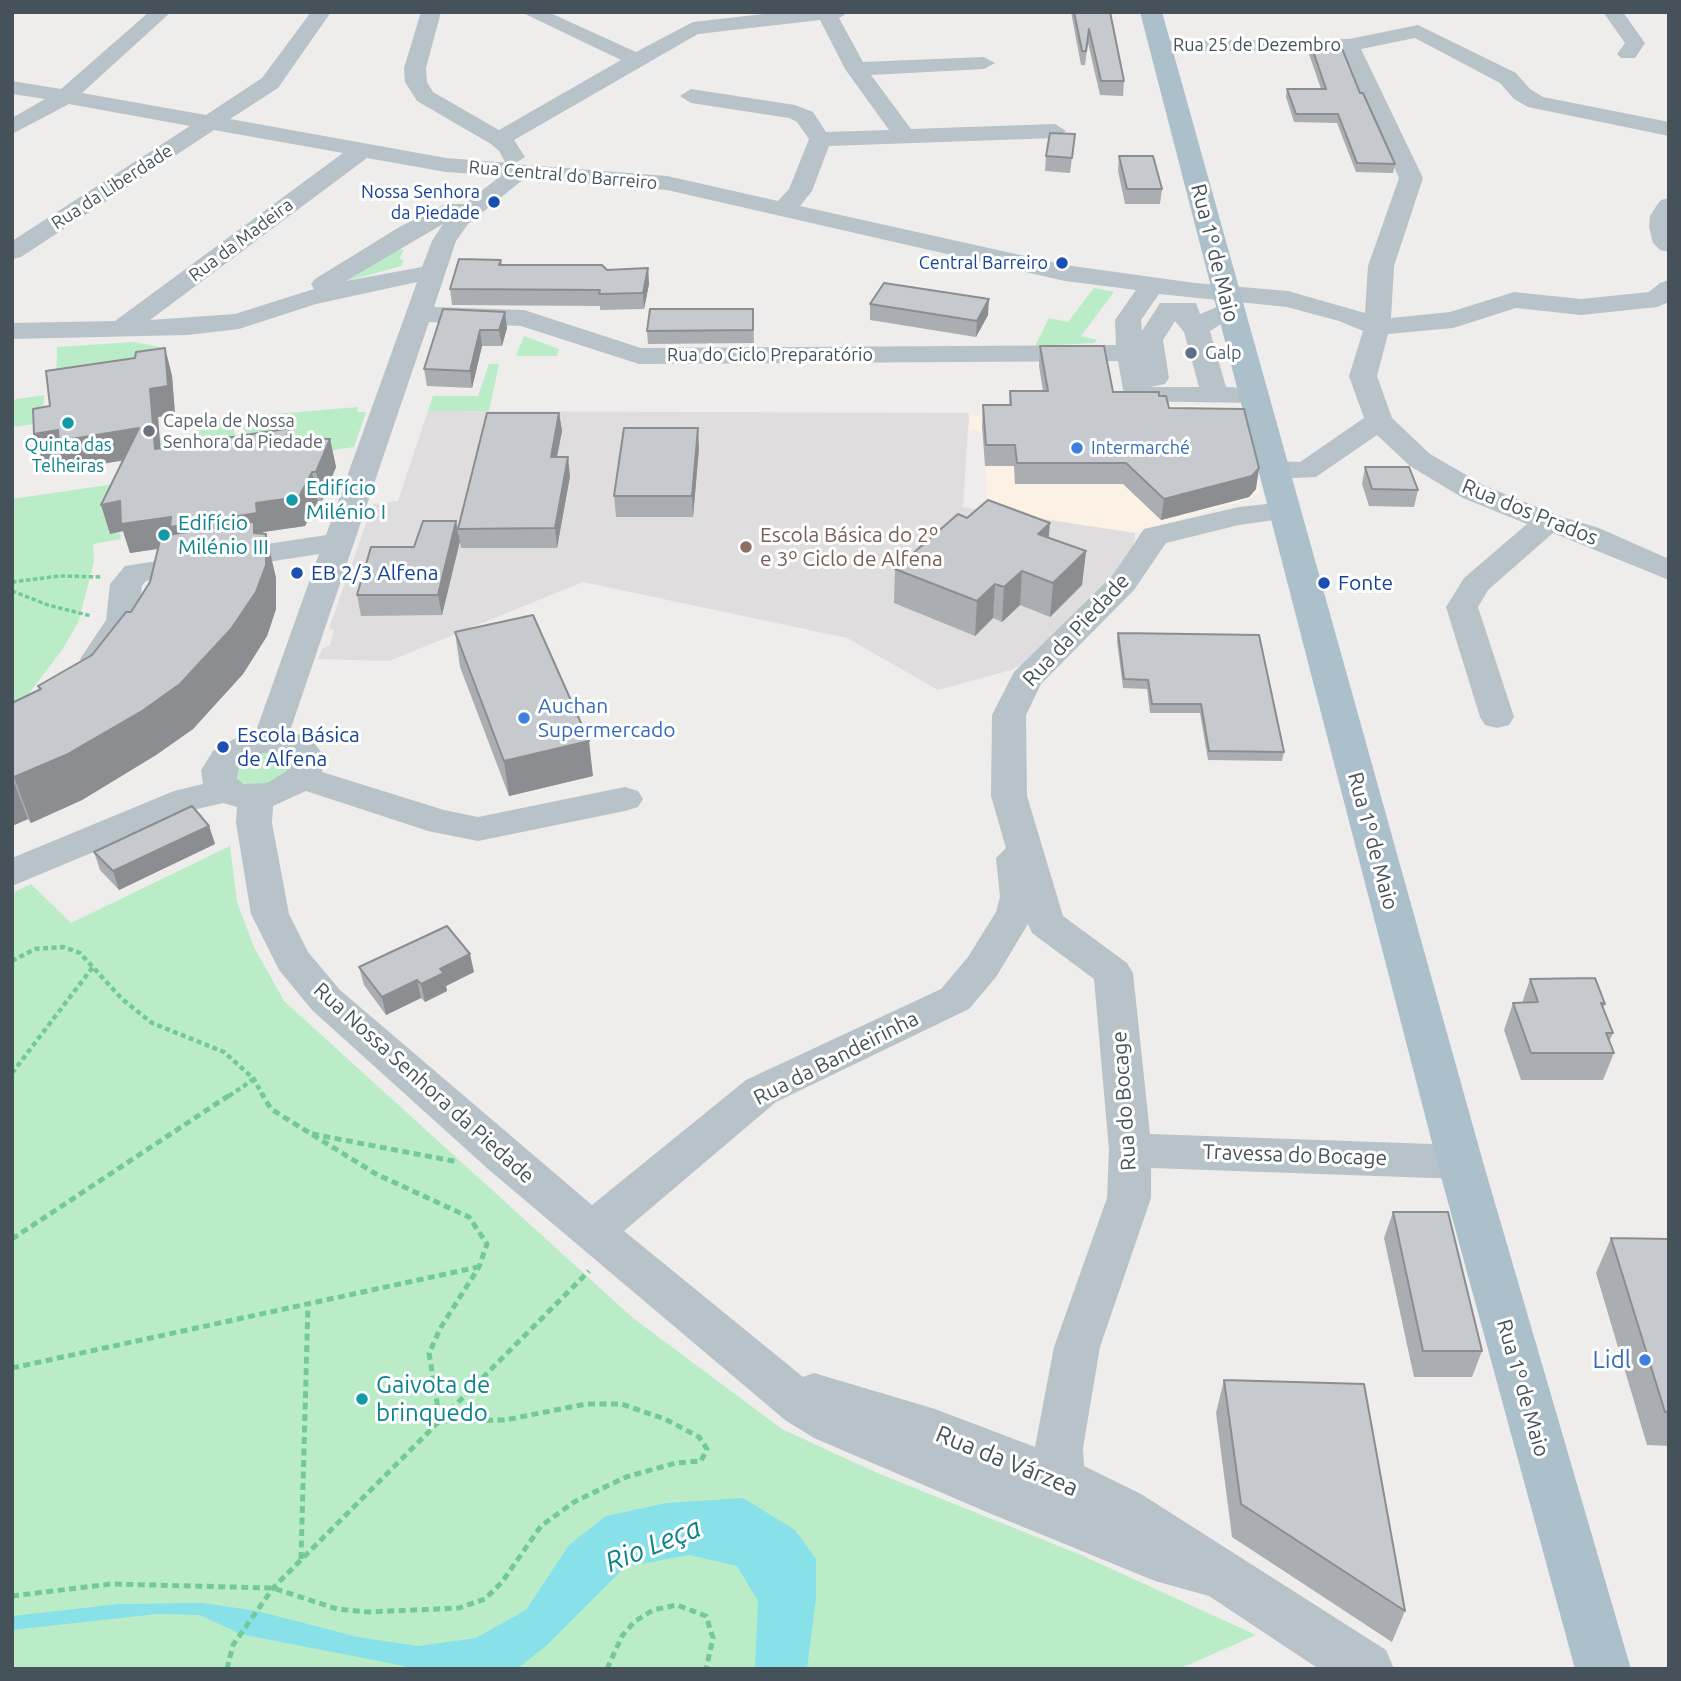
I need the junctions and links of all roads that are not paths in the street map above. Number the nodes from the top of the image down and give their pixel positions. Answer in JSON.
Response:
{"nodes":[{"id":1,"x":160,"y":12,"type":"edge"},
{"id":2,"x":321,"y":12,"type":"edge"},
{"id":3,"x":431,"y":12,"type":"edge"},
{"id":4,"x":531,"y":12,"type":"edge"},
{"id":5,"x":839,"y":12,"type":"edge"},
{"id":6,"x":1151,"y":12,"type":"edge"},
{"id":7,"x":1613,"y":12,"type":"edge"},
{"id":8,"x":826,"y":13,"type":"edge"},
{"id":9,"x":690,"y":20,"type":"edge"},
{"id":10,"x":1160,"y":45,"type":"junction"},
{"id":11,"x":1349,"y":45,"type":"junction"},
{"id":12,"x":1628,"y":54,"type":"dead end"},
{"id":13,"x":635,"y":59,"type":"junction"},
{"id":14,"x":984,"y":63,"type":"dead end"},
{"id":15,"x":856,"y":69,"type":"junction"},
{"id":16,"x":12,"y":87,"type":"edge"},
{"id":17,"x":691,"y":96,"type":"dead end"},
{"id":18,"x":65,"y":97,"type":"junction"},
{"id":19,"x":212,"y":123,"type":"junction"},
{"id":20,"x":12,"y":127,"type":"edge"},
{"id":21,"x":1669,"y":129,"type":"edge"},
{"id":22,"x":1055,"y":131,"type":"edge"},
{"id":23,"x":904,"y":135,"type":"junction"},
{"id":24,"x":499,"y":139,"type":"junction"},
{"id":25,"x":820,"y":139,"type":"junction"},
{"id":26,"x":361,"y":151,"type":"junction"},
{"id":27,"x":519,"y":171,"type":"junction"},
{"id":28,"x":455,"y":209,"type":"dead end"},
{"id":29,"x":784,"y":209,"type":"junction"},
{"id":30,"x":12,"y":252,"type":"edge"},
{"id":31,"x":431,"y":274,"type":"junction"},
{"id":32,"x":1152,"y":286,"type":"junction"},
{"id":33,"x":1669,"y":288,"type":"edge"},
{"id":34,"x":308,"y":298,"type":"junction"},
{"id":35,"x":1218,"y":310,"type":"junction"},
{"id":36,"x":417,"y":314,"type":"junction"},
{"id":37,"x":1377,"y":327,"type":"junction"},
{"id":38,"x":121,"y":329,"type":"junction"},
{"id":39,"x":12,"y":331,"type":"edge"},
{"id":40,"x":1130,"y":353,"type":"junction"},
{"id":41,"x":1227,"y":392,"type":"junction"},
{"id":42,"x":1379,"y":421,"type":"junction"},
{"id":43,"x":1273,"y":470,"type":"junction"},
{"id":44,"x":1284,"y":511,"type":"junction"},
{"id":45,"x":1548,"y":522,"type":"junction"},
{"id":46,"x":336,"y":544,"type":"junction"},
{"id":47,"x":1669,"y":571,"type":"edge"},
{"id":48,"x":77,"y":681,"type":"edge"},
{"id":49,"x":1497,"y":717,"type":"dead end"},
{"id":50,"x":270,"y":740,"type":"junction"},
{"id":51,"x":302,"y":778,"type":"junction"},
{"id":52,"x":234,"y":786,"type":"junction"},
{"id":53,"x":625,"y":799,"type":"dead end"},
{"id":54,"x":1014,"y":818,"type":"junction"},
{"id":55,"x":12,"y":851,"type":"edge"},
{"id":56,"x":12,"y":873,"type":"edge"},
{"id":57,"x":1046,"y":923,"type":"junction"},
{"id":58,"x":982,"y":967,"type":"junction"},
{"id":59,"x":1130,"y":1150,"type":"junction"},
{"id":60,"x":1460,"y":1162,"type":"junction"},
{"id":61,"x":602,"y":1240,"type":"junction"},
{"id":62,"x":776,"y":1383,"type":"junction"},
{"id":63,"x":1059,"y":1479,"type":"junction"},
{"id":64,"x":1087,"y":1529,"type":"junction"},
{"id":65,"x":1222,"y":1576,"type":"junction"},
{"id":66,"x":1367,"y":1669,"type":"edge"},
{"id":67,"x":1603,"y":1669,"type":"edge"}],
"edges":[{"from":1,"to":18,"type":"street"},
{"from":2,"to":19,"type":"street","name":"Rua da Liberdade"},
{"from":3,"to":24,"type":"street"},
{"from":4,"to":13,"type":"street"},
{"from":5,"to":8,"type":"street"},
{"from":6,"to":10,"type":"main road","name":"Rua 1º de Maio"},
{"from":7,"to":12,"type":"street"},
{"from":8,"to":9,"type":"street"},
{"from":8,"to":15,"type":"street"},
{"from":9,"to":13,"type":"street"},
{"from":10,"to":11,"type":"street","name":"Rua 25 de Dezembro"},
{"from":10,"to":35,"type":"main road","name":"Rua 1º de Maio"},
{"from":11,"to":21,"type":"street"},
{"from":11,"to":37,"type":"street","name":"Rua 25 de Dezembro"},
{"from":13,"to":24,"type":"street"},
{"from":14,"to":15,"type":"street"},
{"from":15,"to":23,"type":"street"},
{"from":16,"to":18,"type":"street","name":"Rua Central do Barreiro"},
{"from":17,"to":25,"type":"street"},
{"from":18,"to":19,"type":"street","name":"Rua Central do Barreiro"},
{"from":18,"to":20,"type":"street"},
{"from":19,"to":26,"type":"street","name":"Rua Central do Barreiro"},
{"from":19,"to":30,"type":"street","name":"Rua da Liberdade"},
{"from":22,"to":23,"type":"street"},
{"from":23,"to":25,"type":"street"},
{"from":24,"to":27,"type":"street"},
{"from":25,"to":29,"type":"street"},
{"from":26,"to":27,"type":"street","name":"Rua Central do Barreiro"},
{"from":26,"to":38,"type":"street","name":"Rua da Madeira"},
{"from":27,"to":29,"type":"street","name":"Rua Central do Barreiro"},
{"from":27,"to":31,"type":"street"},
{"from":28,"to":34,"type":"street"},
{"from":29,"to":32,"type":"street","name":"Rua Central do Barreiro"},
{"from":31,"to":34,"type":"street"},
{"from":31,"to":36,"type":"street"},
{"from":32,"to":35,"type":"street","name":"Rua Central do Barreiro"},
{"from":32,"to":40,"type":"street"},
{"from":33,"to":37,"type":"street"},
{"from":34,"to":38,"type":"street"},
{"from":35,"to":37,"type":"street","name":"Rua Central do Barreiro"},
{"from":35,"to":41,"type":"main road","name":"Rua 1º de Maio"},
{"from":35,"to":41,"type":"street"},
{"from":36,"to":40,"type":"street","name":"Rua do Ciclo Preparatório"},
{"from":36,"to":46,"type":"street"},
{"from":37,"to":42,"type":"street","name":"Rua dos Prados"},
{"from":38,"to":39,"type":"street"},
{"from":40,"to":41,"type":"street"},
{"from":41,"to":43,"type":"main road","name":"Rua 1º de Maio"},
{"from":42,"to":43,"type":"street"},
{"from":42,"to":45,"type":"street","name":"Rua dos Prados"},
{"from":43,"to":44,"type":"main road","name":"Rua 1º de Maio"},
{"from":44,"to":54,"type":"street","name":"Rua da Piedade"},
{"from":44,"to":60,"type":"main road","name":"Rua 1º de Maio"},
{"from":45,"to":47,"type":"street","name":"Rua dos Prados"},
{"from":45,"to":49,"type":"street"},
{"from":46,"to":48,"type":"street"},
{"from":46,"to":50,"type":"street"},
{"from":50,"to":51,"type":"street"},
{"from":50,"to":52,"type":"street"},
{"from":51,"to":52,"type":"street"},
{"from":51,"to":53,"type":"street"},
{"from":52,"to":55,"type":"street"},
{"from":52,"to":56,"type":"street"},
{"from":52,"to":61,"type":"street","name":"Rua Nossa Senhora da Piedade"},
{"from":54,"to":57,"type":"street"},
{"from":54,"to":58,"type":"street","name":"Rua da Bandeirinha"},
{"from":57,"to":58,"type":"street","name":"Rua da Bandeirinha"},
{"from":57,"to":59,"type":"street","name":"Rua do Bocage"},
{"from":58,"to":61,"type":"street","name":"Rua da Bandeirinha"},
{"from":59,"to":60,"type":"street","name":"Travessa do Bocage"},
{"from":59,"to":63,"type":"street","name":"Rua do Bocage"},
{"from":60,"to":67,"type":"main road","name":"Rua 1º de Maio"},
{"from":61,"to":62,"type":"street","name":"Rua da Várzea"},
{"from":62,"to":63,"type":"street","name":"Rua da Várzea"},
{"from":62,"to":64,"type":"street","name":"Rua da Várzea"},
{"from":63,"to":64,"type":"street","name":"Rua do Bocage"},
{"from":63,"to":65,"type":"street","name":"Rua da Várzea"},
{"from":64,"to":65,"type":"street","name":"Rua da Várzea"},
{"from":65,"to":66,"type":"street","name":"Rua da Várzea"}]}
